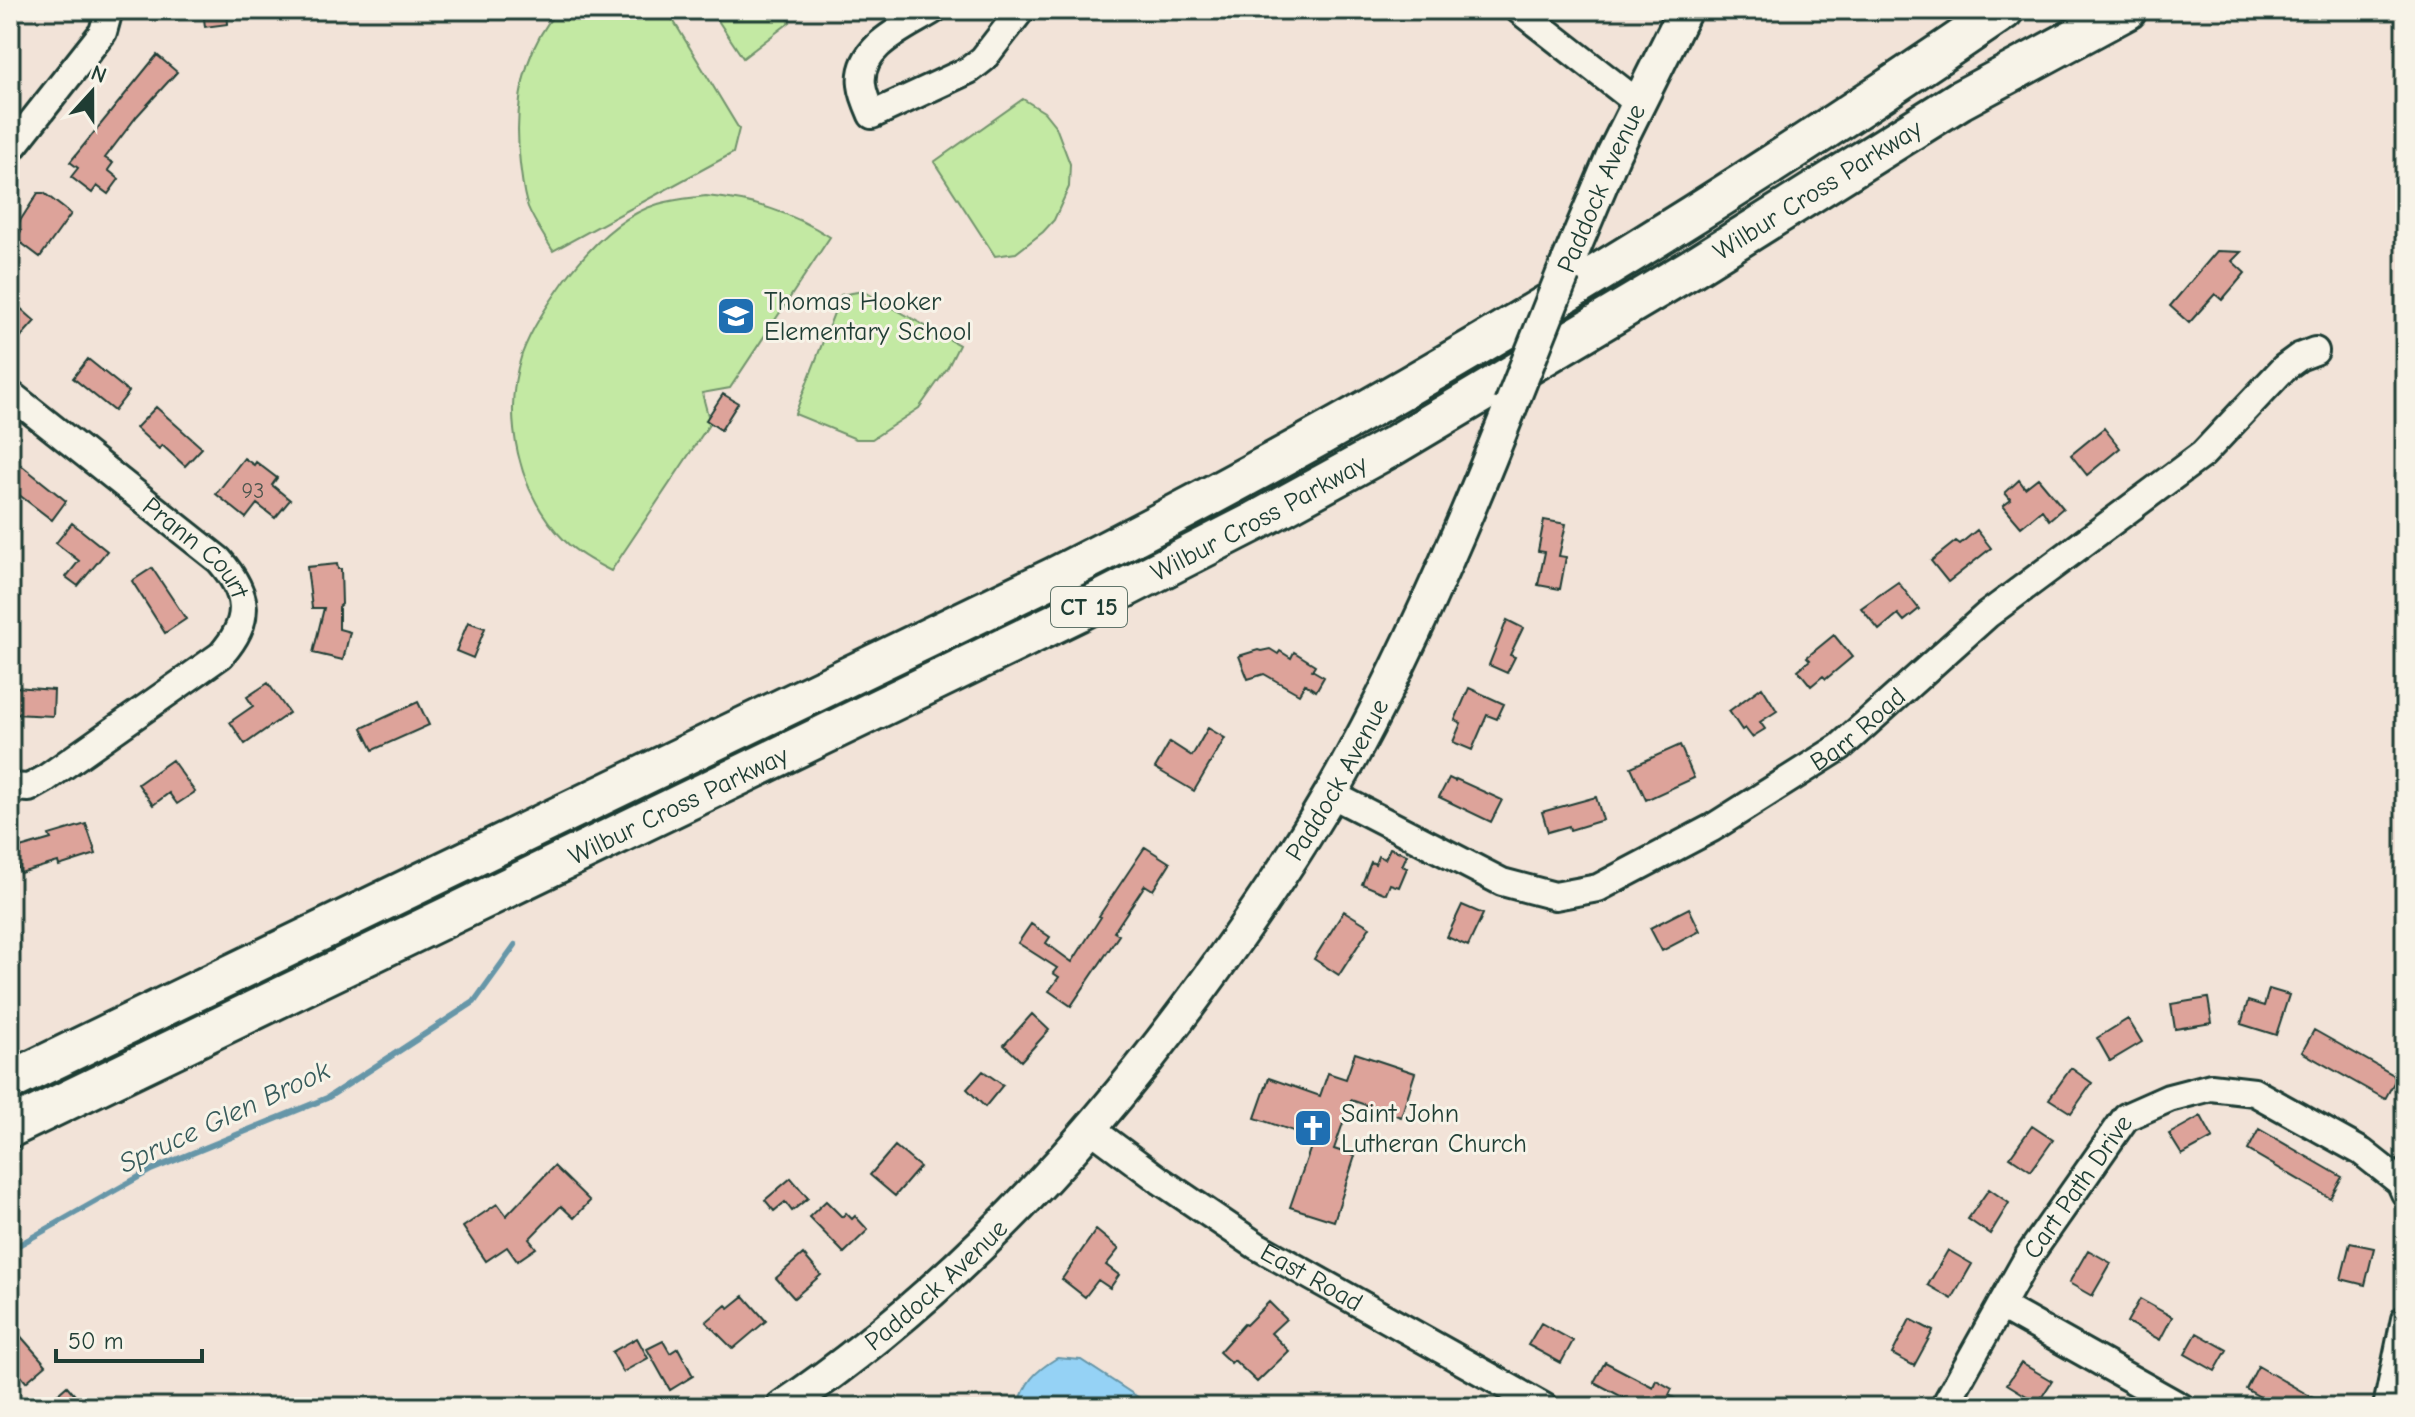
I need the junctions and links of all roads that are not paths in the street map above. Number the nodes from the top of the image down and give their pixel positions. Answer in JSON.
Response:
{"nodes":[{"id":1,"x":933,"y":10,"type":"edge"},
{"id":2,"x":1021,"y":10,"type":"edge"},
{"id":3,"x":1519,"y":10,"type":"edge"},
{"id":4,"x":1685,"y":10,"type":"edge"},
{"id":5,"x":2004,"y":10,"type":"edge"},
{"id":6,"x":2127,"y":10,"type":"edge"},
{"id":7,"x":109,"y":11,"type":"edge"},
{"id":8,"x":1638,"y":103,"type":"junction"},
{"id":9,"x":10,"y":150,"type":"edge"},
{"id":10,"x":2315,"y":351,"type":"dead end"},
{"id":11,"x":10,"y":394,"type":"edge"},
{"id":12,"x":10,"y":787,"type":"edge"},
{"id":13,"x":1331,"y":794,"type":"junction"},
{"id":14,"x":10,"y":1081,"type":"edge"},
{"id":15,"x":10,"y":1128,"type":"edge"},
{"id":16,"x":1091,"y":1129,"type":"junction"},
{"id":17,"x":2405,"y":1193,"type":"edge"},
{"id":18,"x":2001,"y":1306,"type":"junction"},
{"id":19,"x":2405,"y":1319,"type":"edge"},
{"id":20,"x":783,"y":1407,"type":"edge"},
{"id":21,"x":1544,"y":1407,"type":"edge"},
{"id":22,"x":1944,"y":1407,"type":"edge"},
{"id":23,"x":2181,"y":1407,"type":"edge"},
{"id":24,"x":2387,"y":1407,"type":"edge"}],
"edges":[{"from":1,"to":2,"type":"street"},
{"from":3,"to":8,"type":"street"},
{"from":4,"to":8,"type":"main road","name":"Paddock Avenue"},
{"from":5,"to":14,"type":"highway","name":"Wilbur Cross Parkway","number":"CT 15"},
{"from":6,"to":15,"type":"highway","name":"Wilbur Cross Parkway","number":"CT 15"},
{"from":7,"to":9,"type":"street"},
{"from":8,"to":13,"type":"main road","name":"Paddock Avenue","bridge":true},
{"from":10,"to":13,"type":"street","name":"Barr Road"},
{"from":11,"to":12,"type":"street","name":"Prann Court"},
{"from":13,"to":16,"type":"main road","name":"Paddock Avenue"},
{"from":16,"to":20,"type":"main road","name":"Paddock Avenue"},
{"from":16,"to":21,"type":"street","name":"East Road"},
{"from":17,"to":18,"type":"street","name":"Cart Path Drive"},
{"from":18,"to":22,"type":"street","name":"Cart Path Drive"},
{"from":18,"to":23,"type":"street"},
{"from":19,"to":24,"type":"street"}]}
